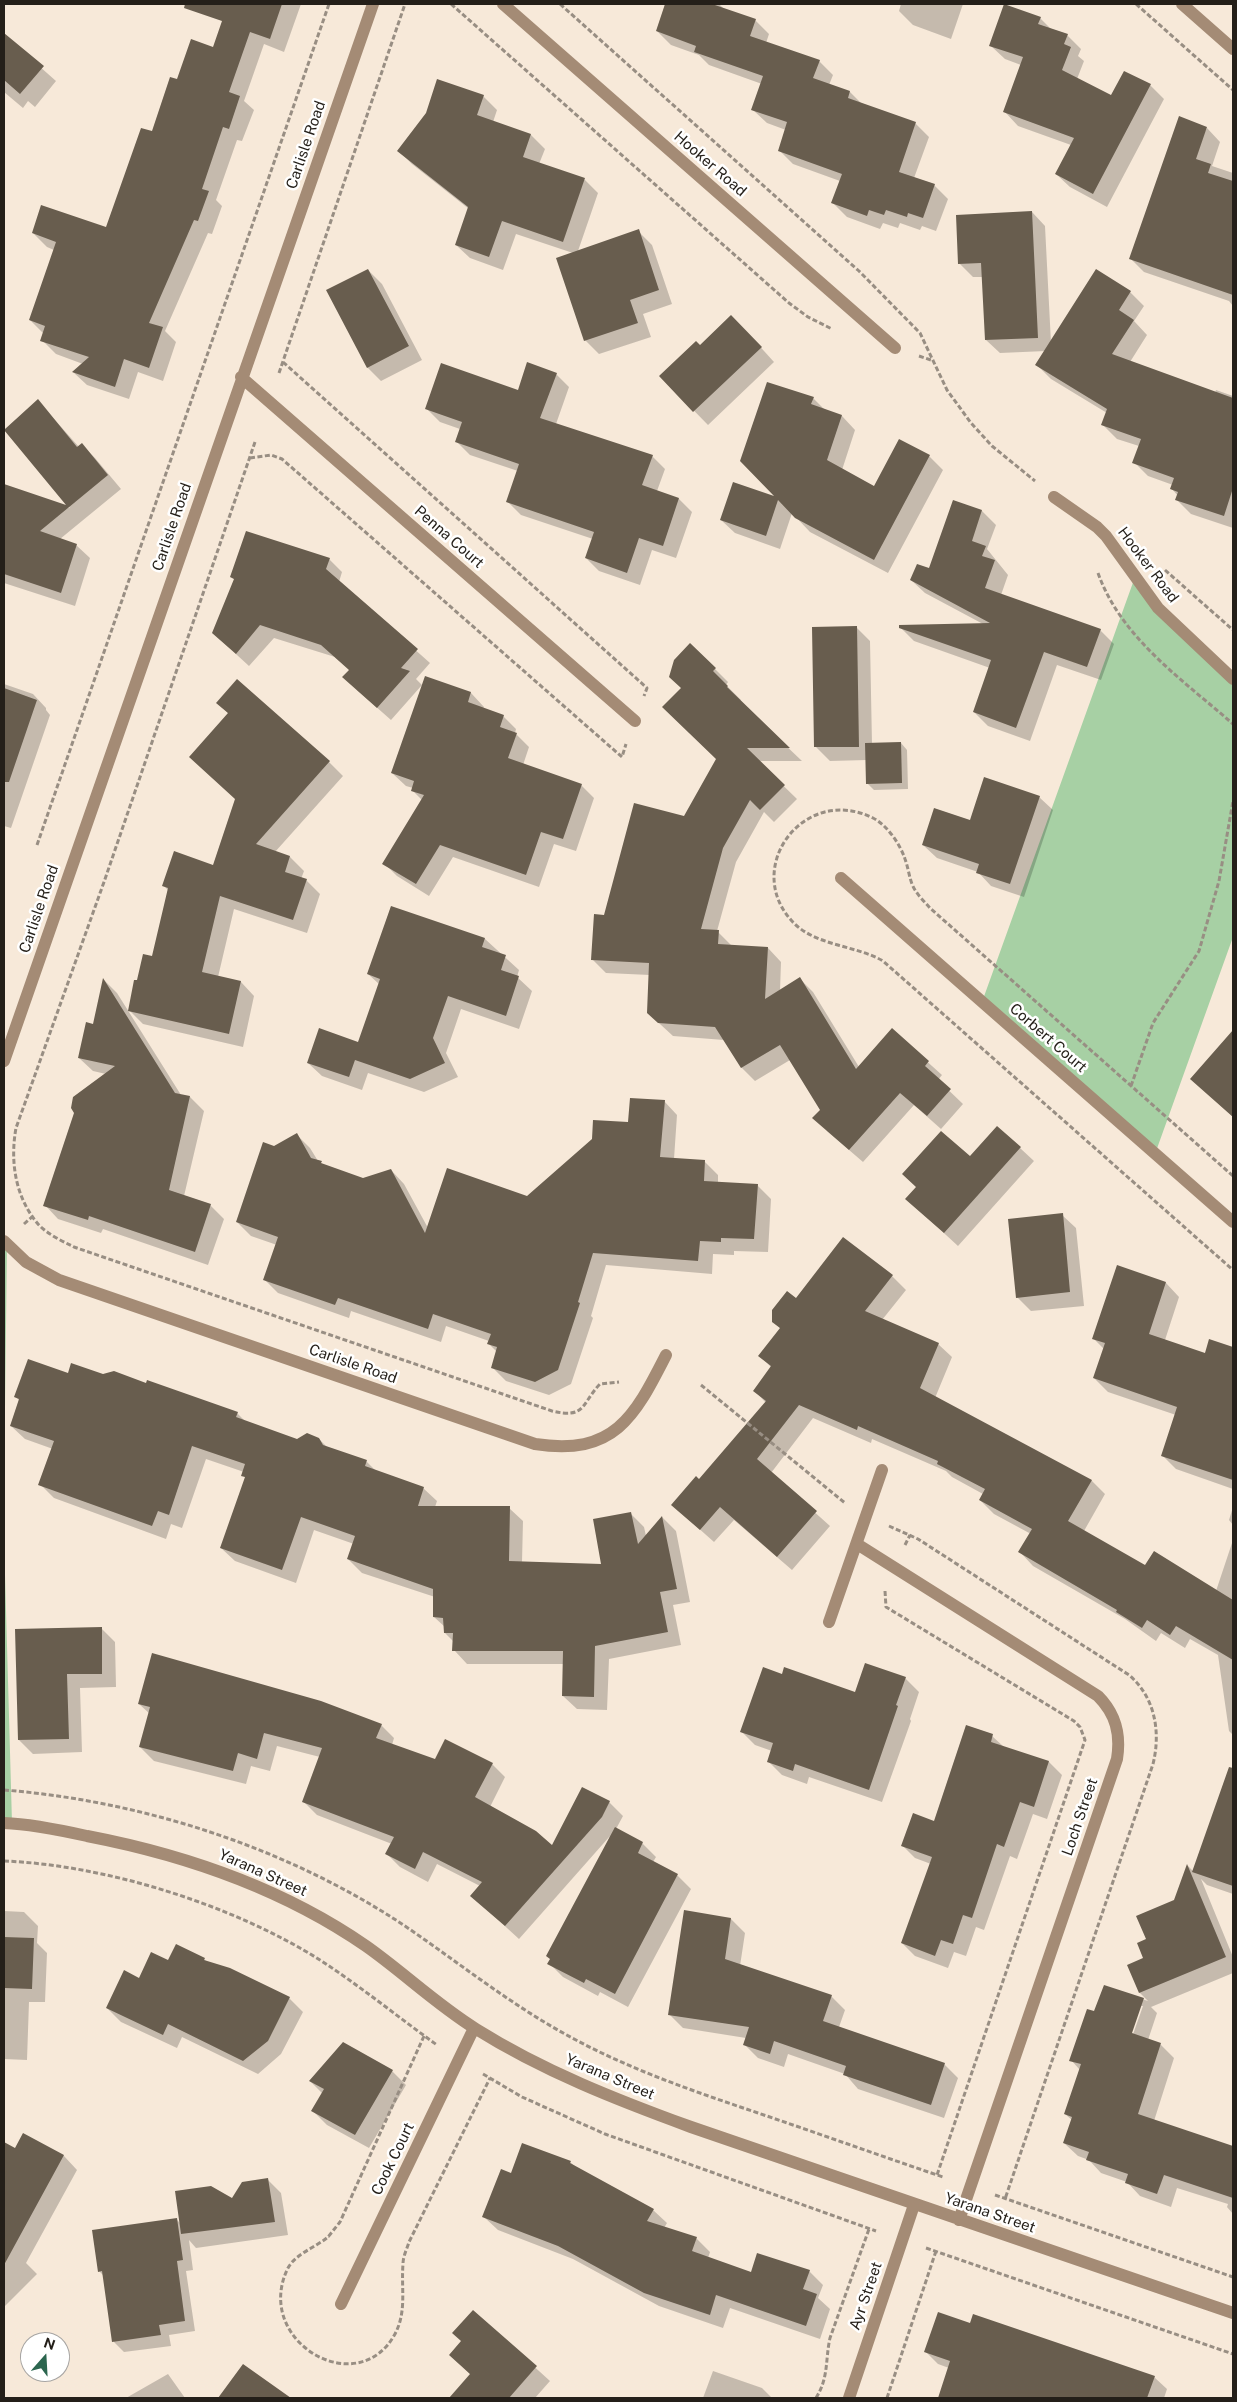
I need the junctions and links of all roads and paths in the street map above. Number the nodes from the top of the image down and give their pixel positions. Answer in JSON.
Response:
{"nodes":[{"id":1,"x":329,"y":4,"type":"edge"},
{"id":2,"x":373,"y":4,"type":"edge"},
{"id":3,"x":405,"y":4,"type":"edge"},
{"id":4,"x":451,"y":4,"type":"edge"},
{"id":5,"x":503,"y":4,"type":"edge"},
{"id":6,"x":1136,"y":4,"type":"edge"},
{"id":7,"x":1182,"y":4,"type":"edge"},
{"id":8,"x":1233,"y":49,"type":"edge"},
{"id":9,"x":1233,"y":90,"type":"edge"},
{"id":10,"x":838,"y":331,"type":"dead end"},
{"id":11,"x":895,"y":348,"type":"joint"},
{"id":12,"x":934,"y":361,"type":"dead end"},
{"id":13,"x":283,"y":362,"type":"junction"},
{"id":14,"x":279,"y":373,"type":"dead end"},
{"id":15,"x":241,"y":377,"type":"junction"},
{"id":16,"x":255,"y":442,"type":"dead end"},
{"id":17,"x":250,"y":458,"type":"junction"},
{"id":18,"x":1054,"y":497,"type":"dead end"},
{"id":19,"x":1233,"y":679,"type":"edge"},
{"id":20,"x":635,"y":721,"type":"junction"},
{"id":21,"x":1233,"y":802,"type":"edge"},
{"id":22,"x":37,"y":845,"type":"dead end"},
{"id":23,"x":841,"y":878,"type":"dead end"},
{"id":24,"x":4,"y":1061,"type":"edge"},
{"id":25,"x":1131,"y":1086,"type":"dead end"},
{"id":26,"x":1233,"y":1222,"type":"edge"},
{"id":27,"x":4,"y":1241,"type":"edge"},
{"id":28,"x":666,"y":1355,"type":"dead end"},
{"id":29,"x":619,"y":1382,"type":"dead end"},
{"id":30,"x":701,"y":1385,"type":"dead end"},
{"id":31,"x":882,"y":1470,"type":"dead end"},
{"id":32,"x":851,"y":1508,"type":"dead end"},
{"id":33,"x":886,"y":1524,"type":"dead end"},
{"id":34,"x":857,"y":1544,"type":"junction"},
{"id":35,"x":884,"y":1586,"type":"dead end"},
{"id":36,"x":829,"y":1622,"type":"dead end"},
{"id":37,"x":4,"y":1790,"type":"edge"},
{"id":38,"x":4,"y":1823,"type":"edge"},
{"id":39,"x":4,"y":1862,"type":"edge"},
{"id":40,"x":474,"y":2028,"type":"junction"},
{"id":41,"x":437,"y":2045,"type":"dead end"},
{"id":42,"x":483,"y":2074,"type":"dead end"},
{"id":43,"x":936,"y":2174,"type":"junction"},
{"id":44,"x":943,"y":2177,"type":"dead end"},
{"id":45,"x":994,"y":2195,"type":"dead end"},
{"id":46,"x":1005,"y":2199,"type":"junction"},
{"id":47,"x":914,"y":2205,"type":"junction"},
{"id":48,"x":959,"y":2220,"type":"junction"},
{"id":49,"x":869,"y":2229,"type":"junction"},
{"id":50,"x":876,"y":2231,"type":"dead end"},
{"id":51,"x":926,"y":2248,"type":"dead end"},
{"id":52,"x":936,"y":2251,"type":"junction"},
{"id":53,"x":1233,"y":2277,"type":"edge"},
{"id":54,"x":341,"y":2304,"type":"dead end"},
{"id":55,"x":1233,"y":2313,"type":"edge"},
{"id":56,"x":1233,"y":2354,"type":"edge"},
{"id":57,"x":816,"y":2398,"type":"edge"},
{"id":58,"x":849,"y":2398,"type":"edge"},
{"id":59,"x":886,"y":2398,"type":"edge"}],
"edges":[{"from":1,"to":22,"type":"path"},
{"from":2,"to":15,"type":"street","name":"Carlisle Road"},
{"from":3,"to":13,"type":"path"},
{"from":4,"to":10,"type":"path"},
{"from":5,"to":11,"type":"street","name":"Hooker Road"},
{"from":6,"to":9,"type":"path"},
{"from":7,"to":8,"type":"street"},
{"from":11,"to":12,"type":"path"},
{"from":13,"to":14,"type":"path"},
{"from":13,"to":20,"type":"path"},
{"from":15,"to":20,"type":"street","name":"Penna Court"},
{"from":15,"to":24,"type":"street","name":"Carlisle Road"},
{"from":16,"to":17,"type":"path"},
{"from":17,"to":20,"type":"path"},
{"from":17,"to":29,"type":"path"},
{"from":18,"to":19,"type":"street","name":"Hooker Road"},
{"from":21,"to":25,"type":"path"},
{"from":23,"to":26,"type":"street","name":"Corbert Court"},
{"from":27,"to":28,"type":"street","name":"Carlisle Road"},
{"from":30,"to":32,"type":"path"},
{"from":31,"to":34,"type":"street"},
{"from":33,"to":46,"type":"path"},
{"from":34,"to":36,"type":"street"},
{"from":34,"to":48,"type":"street","name":"Loch Street"},
{"from":35,"to":43,"type":"path"},
{"from":37,"to":43,"type":"path"},
{"from":38,"to":40,"type":"street","name":"Yarana Street"},
{"from":39,"to":41,"type":"path"},
{"from":40,"to":47,"type":"street","name":"Yarana Street"},
{"from":40,"to":54,"type":"street","name":"Cook Court"},
{"from":42,"to":49,"type":"path"},
{"from":43,"to":44,"type":"path"},
{"from":45,"to":46,"type":"path"},
{"from":46,"to":53,"type":"path"},
{"from":47,"to":48,"type":"street","name":"Yarana Street"},
{"from":47,"to":58,"type":"street","name":"Ayr Street"},
{"from":48,"to":55,"type":"street","name":"Yarana Street"},
{"from":49,"to":50,"type":"path"},
{"from":49,"to":57,"type":"path"},
{"from":51,"to":52,"type":"path"},
{"from":52,"to":56,"type":"path"},
{"from":52,"to":59,"type":"path"}]}
